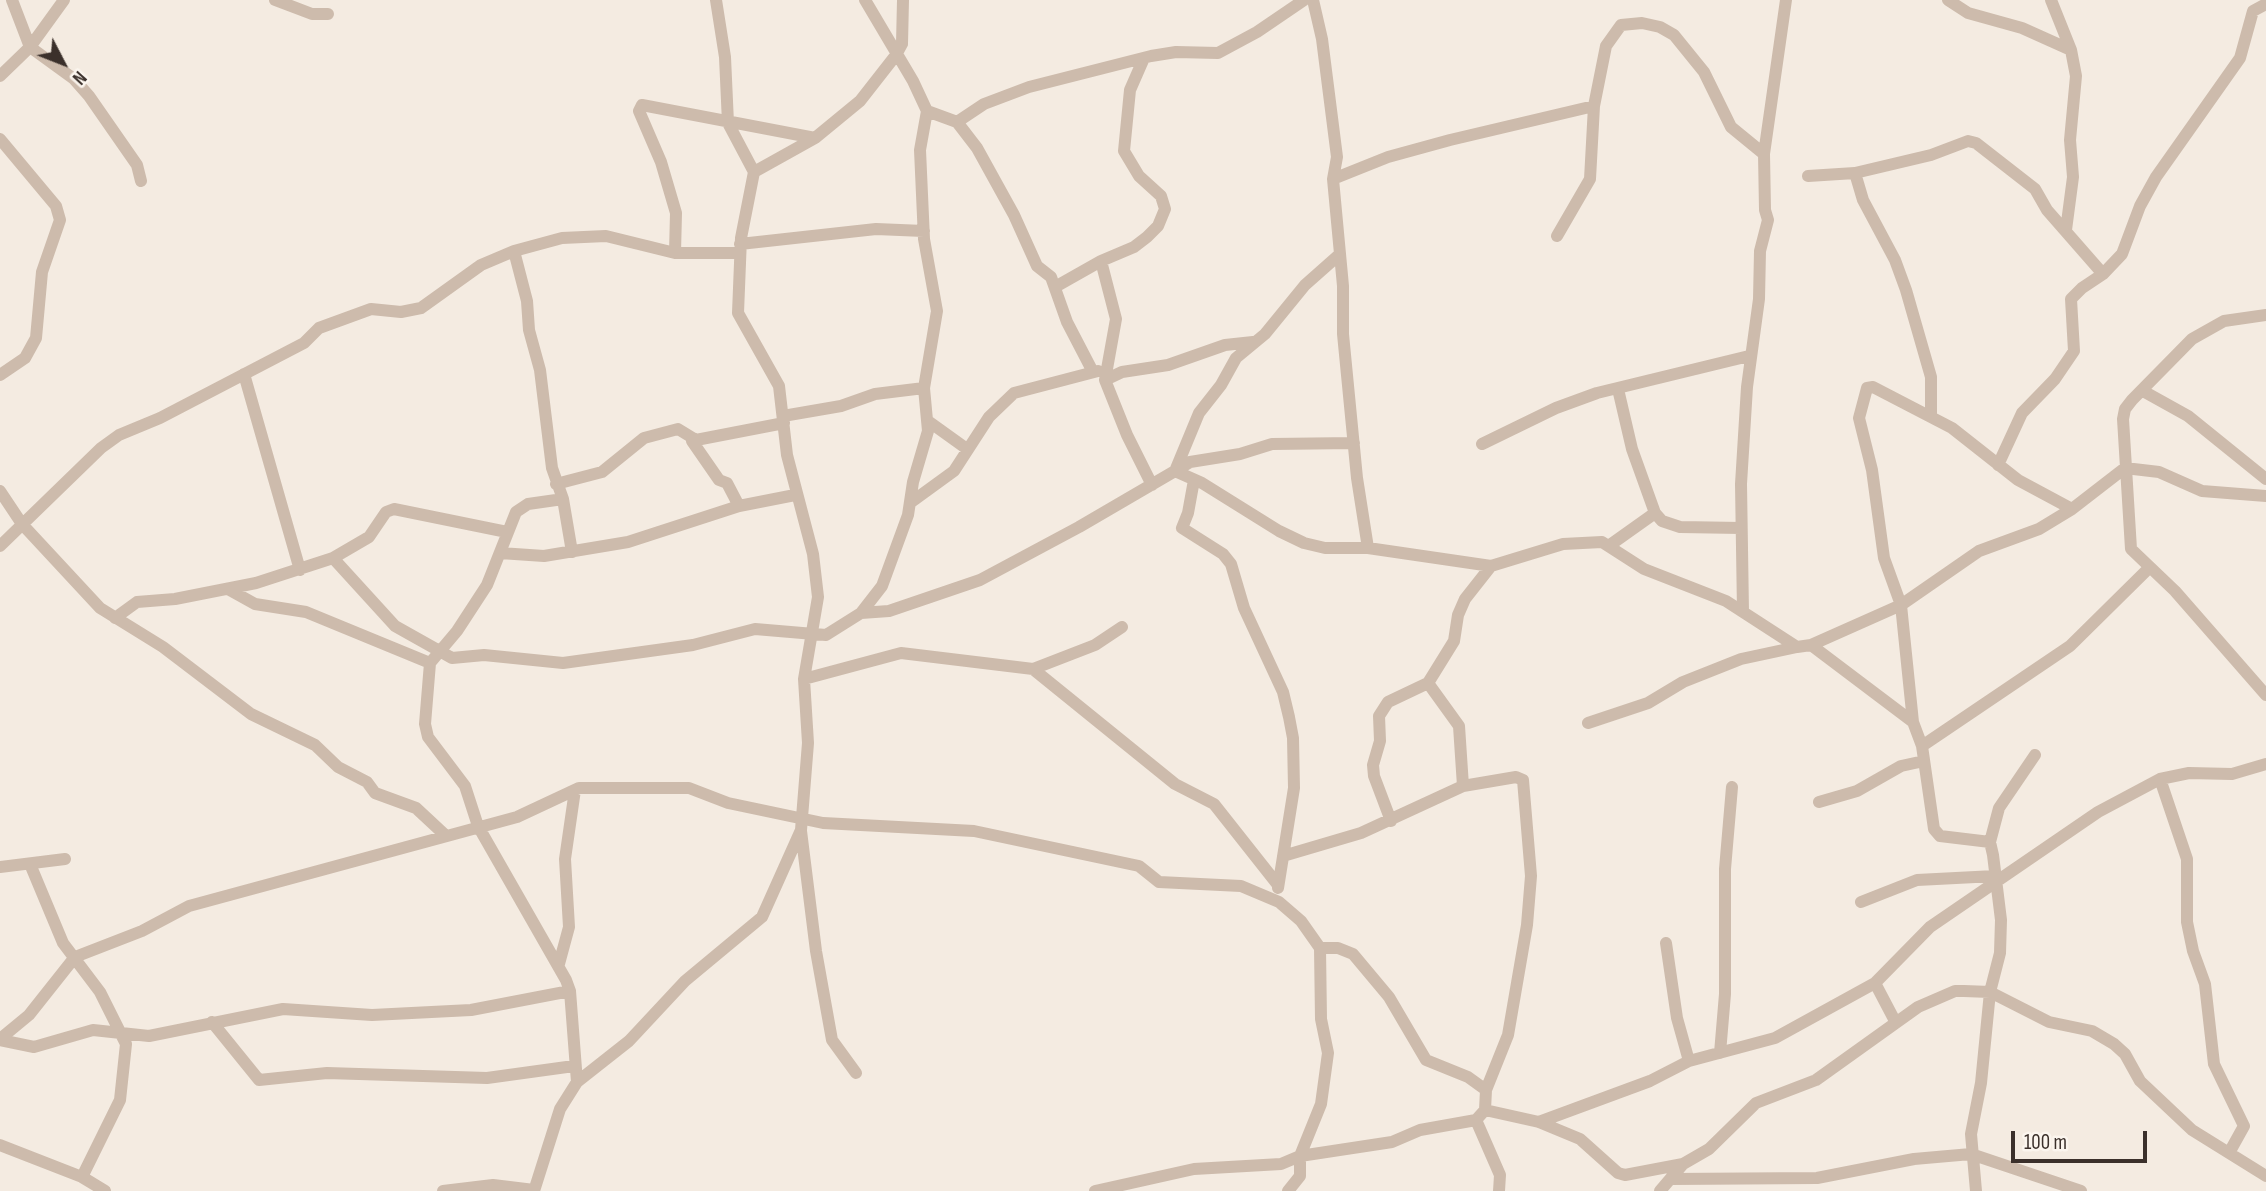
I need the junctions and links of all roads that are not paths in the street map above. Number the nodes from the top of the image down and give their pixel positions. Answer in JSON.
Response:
{"nodes":[{"id":1,"x":12,"y":0,"type":"edge"},
{"id":2,"x":64,"y":0,"type":"edge"},
{"id":3,"x":275,"y":0,"type":"edge"},
{"id":4,"x":716,"y":0,"type":"edge"},
{"id":5,"x":865,"y":0,"type":"edge"},
{"id":6,"x":903,"y":0,"type":"edge"},
{"id":7,"x":1304,"y":0,"type":"edge"},
{"id":8,"x":1313,"y":0,"type":"edge"},
{"id":9,"x":1786,"y":0,"type":"edge"},
{"id":10,"x":1948,"y":0,"type":"edge"},
{"id":11,"x":2051,"y":0,"type":"edge"},
{"id":12,"x":2266,"y":4,"type":"edge"},
{"id":13,"x":2255,"y":5,"type":"edge"},
{"id":14,"x":328,"y":14,"type":"dead end"},
{"id":15,"x":30,"y":47,"type":"junction"},
{"id":16,"x":2071,"y":50,"type":"junction"},
{"id":17,"x":897,"y":55,"type":"junction"},
{"id":18,"x":1144,"y":58,"type":"junction"},
{"id":19,"x":0,"y":76,"type":"edge"},
{"id":20,"x":1594,"y":106,"type":"junction"},
{"id":21,"x":927,"y":111,"type":"junction"},
{"id":22,"x":957,"y":122,"type":"junction"},
{"id":23,"x":728,"y":123,"type":"junction"},
{"id":24,"x":815,"y":138,"type":"junction"},
{"id":25,"x":0,"y":139,"type":"edge"},
{"id":26,"x":1764,"y":154,"type":"junction"},
{"id":27,"x":754,"y":172,"type":"junction"},
{"id":28,"x":1855,"y":173,"type":"junction"},
{"id":29,"x":1808,"y":176,"type":"dead end"},
{"id":30,"x":1333,"y":178,"type":"junction"},
{"id":31,"x":141,"y":181,"type":"dead end"},
{"id":32,"x":2066,"y":230,"type":"junction"},
{"id":33,"x":924,"y":231,"type":"junction"},
{"id":34,"x":1557,"y":236,"type":"dead end"},
{"id":35,"x":740,"y":248,"type":"junction"},
{"id":36,"x":514,"y":251,"type":"junction"},
{"id":37,"x":675,"y":253,"type":"junction"},
{"id":38,"x":1340,"y":254,"type":"junction"},
{"id":39,"x":1101,"y":261,"type":"junction"},
{"id":40,"x":2103,"y":274,"type":"junction"},
{"id":41,"x":1055,"y":287,"type":"junction"},
{"id":42,"x":2266,"y":314,"type":"edge"},
{"id":43,"x":1253,"y":342,"type":"junction"},
{"id":44,"x":1749,"y":356,"type":"junction"},
{"id":45,"x":244,"y":374,"type":"junction"},
{"id":46,"x":1101,"y":374,"type":"junction"},
{"id":47,"x":0,"y":375,"type":"edge"},
{"id":48,"x":924,"y":388,"type":"junction"},
{"id":49,"x":1618,"y":389,"type":"junction"},
{"id":50,"x":2143,"y":391,"type":"junction"},
{"id":51,"x":1931,"y":416,"type":"junction"},
{"id":52,"x":783,"y":419,"type":"junction"},
{"id":53,"x":928,"y":421,"type":"junction"},
{"id":54,"x":692,"y":440,"type":"junction"},
{"id":55,"x":1354,"y":443,"type":"junction"},
{"id":56,"x":1482,"y":444,"type":"dead end"},
{"id":57,"x":967,"y":449,"type":"junction"},
{"id":58,"x":1998,"y":465,"type":"junction"},
{"id":59,"x":2125,"y":468,"type":"junction"},
{"id":60,"x":1175,"y":471,"type":"junction"},
{"id":61,"x":2266,"y":479,"type":"edge"},
{"id":62,"x":1194,"y":480,"type":"junction"},
{"id":63,"x":556,"y":484,"type":"junction"},
{"id":64,"x":1152,"y":485,"type":"junction"},
{"id":65,"x":0,"y":491,"type":"edge"},
{"id":66,"x":795,"y":495,"type":"junction"},
{"id":67,"x":2266,"y":496,"type":"edge"},
{"id":68,"x":563,"y":499,"type":"junction"},
{"id":69,"x":910,"y":503,"type":"junction"},
{"id":70,"x":739,"y":506,"type":"junction"},
{"id":71,"x":2072,"y":509,"type":"junction"},
{"id":72,"x":1655,"y":513,"type":"junction"},
{"id":73,"x":22,"y":524,"type":"junction"},
{"id":74,"x":1741,"y":528,"type":"junction"},
{"id":75,"x":507,"y":532,"type":"junction"},
{"id":76,"x":1610,"y":545,"type":"junction"},
{"id":77,"x":0,"y":546,"type":"edge"},
{"id":78,"x":1368,"y":548,"type":"junction"},
{"id":79,"x":572,"y":552,"type":"junction"},
{"id":80,"x":500,"y":553,"type":"junction"},
{"id":81,"x":333,"y":558,"type":"junction"},
{"id":82,"x":1491,"y":566,"type":"junction"},
{"id":83,"x":2148,"y":569,"type":"junction"},
{"id":84,"x":300,"y":570,"type":"junction"},
{"id":85,"x":228,"y":589,"type":"junction"},
{"id":86,"x":1901,"y":605,"type":"junction"},
{"id":87,"x":1743,"y":612,"type":"junction"},
{"id":88,"x":861,"y":613,"type":"junction"},
{"id":89,"x":115,"y":618,"type":"junction"},
{"id":90,"x":1122,"y":627,"type":"dead end"},
{"id":91,"x":814,"y":635,"type":"junction"},
{"id":92,"x":1811,"y":645,"type":"junction"},
{"id":93,"x":1797,"y":647,"type":"junction"},
{"id":94,"x":440,"y":650,"type":"junction"},
{"id":95,"x":430,"y":663,"type":"junction"},
{"id":96,"x":1033,"y":669,"type":"junction"},
{"id":97,"x":804,"y":679,"type":"junction"},
{"id":98,"x":1429,"y":683,"type":"junction"},
{"id":99,"x":2266,"y":695,"type":"edge"},
{"id":100,"x":1913,"y":722,"type":"junction"},
{"id":101,"x":1588,"y":723,"type":"dead end"},
{"id":102,"x":1922,"y":746,"type":"junction"},
{"id":103,"x":2035,"y":755,"type":"dead end"},
{"id":104,"x":1924,"y":761,"type":"junction"},
{"id":105,"x":2266,"y":764,"type":"edge"},
{"id":106,"x":2160,"y":779,"type":"junction"},
{"id":107,"x":1463,"y":786,"type":"junction"},
{"id":108,"x":1732,"y":787,"type":"dead end"},
{"id":109,"x":575,"y":790,"type":"junction"},
{"id":110,"x":1819,"y":802,"type":"dead end"},
{"id":111,"x":1391,"y":821,"type":"junction"},
{"id":112,"x":802,"y":825,"type":"junction"},
{"id":113,"x":478,"y":827,"type":"junction"},
{"id":114,"x":445,"y":835,"type":"junction"},
{"id":115,"x":1990,"y":842,"type":"junction"},
{"id":116,"x":1283,"y":856,"type":"junction"},
{"id":117,"x":65,"y":859,"type":"dead end"},
{"id":118,"x":30,"y":864,"type":"junction"},
{"id":119,"x":0,"y":867,"type":"edge"},
{"id":120,"x":1995,"y":878,"type":"junction"},
{"id":121,"x":1278,"y":885,"type":"junction"},
{"id":122,"x":1279,"y":902,"type":"junction"},
{"id":123,"x":1861,"y":902,"type":"dead end"},
{"id":124,"x":1666,"y":943,"type":"dead end"},
{"id":125,"x":1320,"y":948,"type":"junction"},
{"id":126,"x":75,"y":957,"type":"junction"},
{"id":127,"x":559,"y":964,"type":"junction"},
{"id":128,"x":1875,"y":983,"type":"junction"},
{"id":129,"x":570,"y":991,"type":"junction"},
{"id":130,"x":1990,"y":992,"type":"junction"},
{"id":131,"x":212,"y":1021,"type":"junction"},
{"id":132,"x":1896,"y":1023,"type":"junction"},
{"id":133,"x":121,"y":1033,"type":"junction"},
{"id":134,"x":0,"y":1039,"type":"edge"},
{"id":135,"x":1720,"y":1053,"type":"junction"},
{"id":136,"x":1689,"y":1061,"type":"junction"},
{"id":137,"x":574,"y":1066,"type":"junction"},
{"id":138,"x":856,"y":1073,"type":"dead end"},
{"id":139,"x":577,"y":1082,"type":"junction"},
{"id":140,"x":1486,"y":1090,"type":"junction"},
{"id":141,"x":1485,"y":1110,"type":"junction"},
{"id":142,"x":1476,"y":1120,"type":"junction"},
{"id":143,"x":1539,"y":1122,"type":"junction"},
{"id":144,"x":0,"y":1145,"type":"edge"},
{"id":145,"x":2229,"y":1153,"type":"junction"},
{"id":146,"x":1971,"y":1154,"type":"junction"},
{"id":147,"x":1300,"y":1156,"type":"junction"},
{"id":148,"x":1684,"y":1164,"type":"junction"},
{"id":149,"x":2266,"y":1176,"type":"edge"},
{"id":150,"x":82,"y":1177,"type":"junction"},
{"id":151,"x":1671,"y":1179,"type":"junction"},
{"id":152,"x":1500,"y":1185,"type":"edge"},
{"id":153,"x":534,"y":1190,"type":"edge"},
{"id":154,"x":105,"y":1191,"type":"edge"},
{"id":155,"x":443,"y":1191,"type":"edge"},
{"id":156,"x":1095,"y":1191,"type":"edge"},
{"id":157,"x":1288,"y":1191,"type":"edge"},
{"id":158,"x":1489,"y":1191,"type":"edge"},
{"id":159,"x":1660,"y":1191,"type":"edge"},
{"id":160,"x":1976,"y":1191,"type":"edge"},
{"id":161,"x":2081,"y":1191,"type":"edge"}],
"edges":[{"from":1,"to":15,"type":"street"},
{"from":2,"to":15,"type":"street"},
{"from":3,"to":14,"type":"street"},
{"from":4,"to":23,"type":"street"},
{"from":5,"to":17,"type":"street"},
{"from":6,"to":17,"type":"street"},
{"from":7,"to":18,"type":"street"},
{"from":8,"to":30,"type":"street"},
{"from":9,"to":26,"type":"street"},
{"from":10,"to":16,"type":"street"},
{"from":11,"to":16,"type":"street"},
{"from":12,"to":13,"type":"street"},
{"from":13,"to":40,"type":"street"},
{"from":15,"to":19,"type":"street"},
{"from":15,"to":31,"type":"street"},
{"from":16,"to":32,"type":"street"},
{"from":17,"to":21,"type":"street"},
{"from":17,"to":24,"type":"street"},
{"from":18,"to":22,"type":"street"},
{"from":18,"to":39,"type":"street"},
{"from":20,"to":26,"type":"street"},
{"from":20,"to":30,"type":"street"},
{"from":20,"to":34,"type":"street"},
{"from":21,"to":22,"type":"street"},
{"from":21,"to":33,"type":"street"},
{"from":22,"to":41,"type":"street"},
{"from":23,"to":24,"type":"street"},
{"from":23,"to":27,"type":"street"},
{"from":23,"to":37,"type":"street"},
{"from":24,"to":27,"type":"street"},
{"from":25,"to":47,"type":"street"},
{"from":26,"to":44,"type":"street"},
{"from":27,"to":35,"type":"street"},
{"from":28,"to":29,"type":"street"},
{"from":28,"to":32,"type":"street"},
{"from":28,"to":51,"type":"street"},
{"from":30,"to":38,"type":"street"},
{"from":32,"to":40,"type":"street"},
{"from":33,"to":35,"type":"street"},
{"from":33,"to":48,"type":"street"},
{"from":35,"to":37,"type":"street"},
{"from":35,"to":52,"type":"street"},
{"from":36,"to":37,"type":"street"},
{"from":36,"to":45,"type":"street"},
{"from":36,"to":63,"type":"street"},
{"from":38,"to":43,"type":"street"},
{"from":38,"to":55,"type":"street"},
{"from":39,"to":41,"type":"street"},
{"from":39,"to":46,"type":"street"},
{"from":40,"to":58,"type":"street"},
{"from":41,"to":46,"type":"street"},
{"from":42,"to":50,"type":"street"},
{"from":43,"to":46,"type":"street"},
{"from":43,"to":60,"type":"street"},
{"from":44,"to":49,"type":"street"},
{"from":44,"to":74,"type":"street"},
{"from":45,"to":73,"type":"street"},
{"from":45,"to":84,"type":"street"},
{"from":46,"to":57,"type":"street"},
{"from":46,"to":64,"type":"street"},
{"from":48,"to":52,"type":"street"},
{"from":48,"to":53,"type":"street"},
{"from":49,"to":56,"type":"street"},
{"from":49,"to":72,"type":"street"},
{"from":50,"to":59,"type":"street"},
{"from":50,"to":61,"type":"street"},
{"from":51,"to":58,"type":"street"},
{"from":51,"to":86,"type":"street"},
{"from":52,"to":54,"type":"street"},
{"from":52,"to":66,"type":"street"},
{"from":53,"to":57,"type":"street"},
{"from":53,"to":69,"type":"street"},
{"from":54,"to":63,"type":"street"},
{"from":54,"to":70,"type":"street"},
{"from":55,"to":60,"type":"street"},
{"from":55,"to":78,"type":"street"},
{"from":57,"to":69,"type":"street"},
{"from":58,"to":71,"type":"street"},
{"from":59,"to":67,"type":"street"},
{"from":59,"to":71,"type":"street"},
{"from":59,"to":83,"type":"street"},
{"from":60,"to":62,"type":"street"},
{"from":60,"to":64,"type":"street"},
{"from":62,"to":78,"type":"street"},
{"from":62,"to":116,"type":"street"},
{"from":63,"to":68,"type":"street"},
{"from":64,"to":88,"type":"street"},
{"from":65,"to":73,"type":"street"},
{"from":66,"to":70,"type":"street"},
{"from":66,"to":91,"type":"street"},
{"from":68,"to":75,"type":"street"},
{"from":68,"to":79,"type":"street"},
{"from":69,"to":88,"type":"street"},
{"from":70,"to":79,"type":"street"},
{"from":71,"to":86,"type":"street"},
{"from":72,"to":74,"type":"street"},
{"from":72,"to":76,"type":"street"},
{"from":73,"to":77,"type":"street"},
{"from":73,"to":89,"type":"street"},
{"from":74,"to":87,"type":"street"},
{"from":75,"to":80,"type":"street"},
{"from":75,"to":81,"type":"street"},
{"from":76,"to":82,"type":"street"},
{"from":76,"to":87,"type":"street"},
{"from":78,"to":82,"type":"street"},
{"from":79,"to":80,"type":"street"},
{"from":80,"to":94,"type":"street"},
{"from":81,"to":84,"type":"street"},
{"from":81,"to":94,"type":"street"},
{"from":82,"to":98,"type":"street"},
{"from":83,"to":99,"type":"street"},
{"from":83,"to":102,"type":"street"},
{"from":84,"to":85,"type":"street"},
{"from":85,"to":89,"type":"street"},
{"from":85,"to":95,"type":"street"},
{"from":86,"to":92,"type":"street"},
{"from":86,"to":100,"type":"street"},
{"from":87,"to":93,"type":"street"},
{"from":88,"to":91,"type":"street"},
{"from":89,"to":114,"type":"street"},
{"from":90,"to":96,"type":"street"},
{"from":91,"to":94,"type":"street"},
{"from":91,"to":97,"type":"street"},
{"from":92,"to":93,"type":"street"},
{"from":92,"to":100,"type":"street"},
{"from":93,"to":101,"type":"street"},
{"from":94,"to":95,"type":"street"},
{"from":95,"to":113,"type":"street"},
{"from":96,"to":97,"type":"street"},
{"from":96,"to":121,"type":"street"},
{"from":97,"to":112,"type":"street"},
{"from":98,"to":107,"type":"street"},
{"from":98,"to":111,"type":"street"},
{"from":100,"to":102,"type":"street"},
{"from":102,"to":104,"type":"street"},
{"from":103,"to":115,"type":"street"},
{"from":104,"to":110,"type":"street"},
{"from":104,"to":115,"type":"street"},
{"from":105,"to":106,"type":"street"},
{"from":106,"to":120,"type":"street"},
{"from":106,"to":145,"type":"street"},
{"from":107,"to":111,"type":"street"},
{"from":107,"to":140,"type":"street"},
{"from":108,"to":135,"type":"street"},
{"from":109,"to":112,"type":"street"},
{"from":109,"to":113,"type":"street"},
{"from":109,"to":127,"type":"street"},
{"from":111,"to":116,"type":"street"},
{"from":112,"to":122,"type":"street"},
{"from":112,"to":138,"type":"street"},
{"from":112,"to":139,"type":"street"},
{"from":113,"to":114,"type":"street"},
{"from":113,"to":127,"type":"street"},
{"from":114,"to":126,"type":"street"},
{"from":115,"to":120,"type":"street"},
{"from":116,"to":121,"type":"street"},
{"from":117,"to":118,"type":"street"},
{"from":118,"to":119,"type":"street"},
{"from":118,"to":126,"type":"street"},
{"from":120,"to":123,"type":"street"},
{"from":120,"to":128,"type":"street"},
{"from":120,"to":130,"type":"street"},
{"from":121,"to":122,"type":"street"},
{"from":122,"to":125,"type":"street"},
{"from":124,"to":136,"type":"street"},
{"from":125,"to":140,"type":"street"},
{"from":125,"to":147,"type":"street"},
{"from":126,"to":133,"type":"street"},
{"from":126,"to":134,"type":"street"},
{"from":127,"to":129,"type":"street"},
{"from":128,"to":132,"type":"street"},
{"from":128,"to":135,"type":"street"},
{"from":129,"to":131,"type":"street"},
{"from":129,"to":137,"type":"street"},
{"from":130,"to":132,"type":"street"},
{"from":130,"to":145,"type":"street"},
{"from":130,"to":146,"type":"street"},
{"from":131,"to":133,"type":"street"},
{"from":131,"to":137,"type":"street"},
{"from":132,"to":148,"type":"street"},
{"from":133,"to":134,"type":"street"},
{"from":133,"to":150,"type":"street"},
{"from":135,"to":136,"type":"street"},
{"from":136,"to":143,"type":"street"},
{"from":137,"to":139,"type":"street"},
{"from":139,"to":153,"type":"street"},
{"from":140,"to":141,"type":"street"},
{"from":141,"to":142,"type":"street"},
{"from":141,"to":143,"type":"street"},
{"from":142,"to":147,"type":"street"},
{"from":142,"to":152,"type":"street"},
{"from":143,"to":148,"type":"street"},
{"from":144,"to":150,"type":"street"},
{"from":145,"to":149,"type":"street"},
{"from":146,"to":151,"type":"street"},
{"from":146,"to":160,"type":"street"},
{"from":146,"to":161,"type":"street"},
{"from":147,"to":156,"type":"street"},
{"from":147,"to":157,"type":"street"},
{"from":148,"to":151,"type":"street"},
{"from":150,"to":154,"type":"street"},
{"from":151,"to":159,"type":"street"},
{"from":152,"to":158,"type":"street"},
{"from":153,"to":155,"type":"street"}]}
